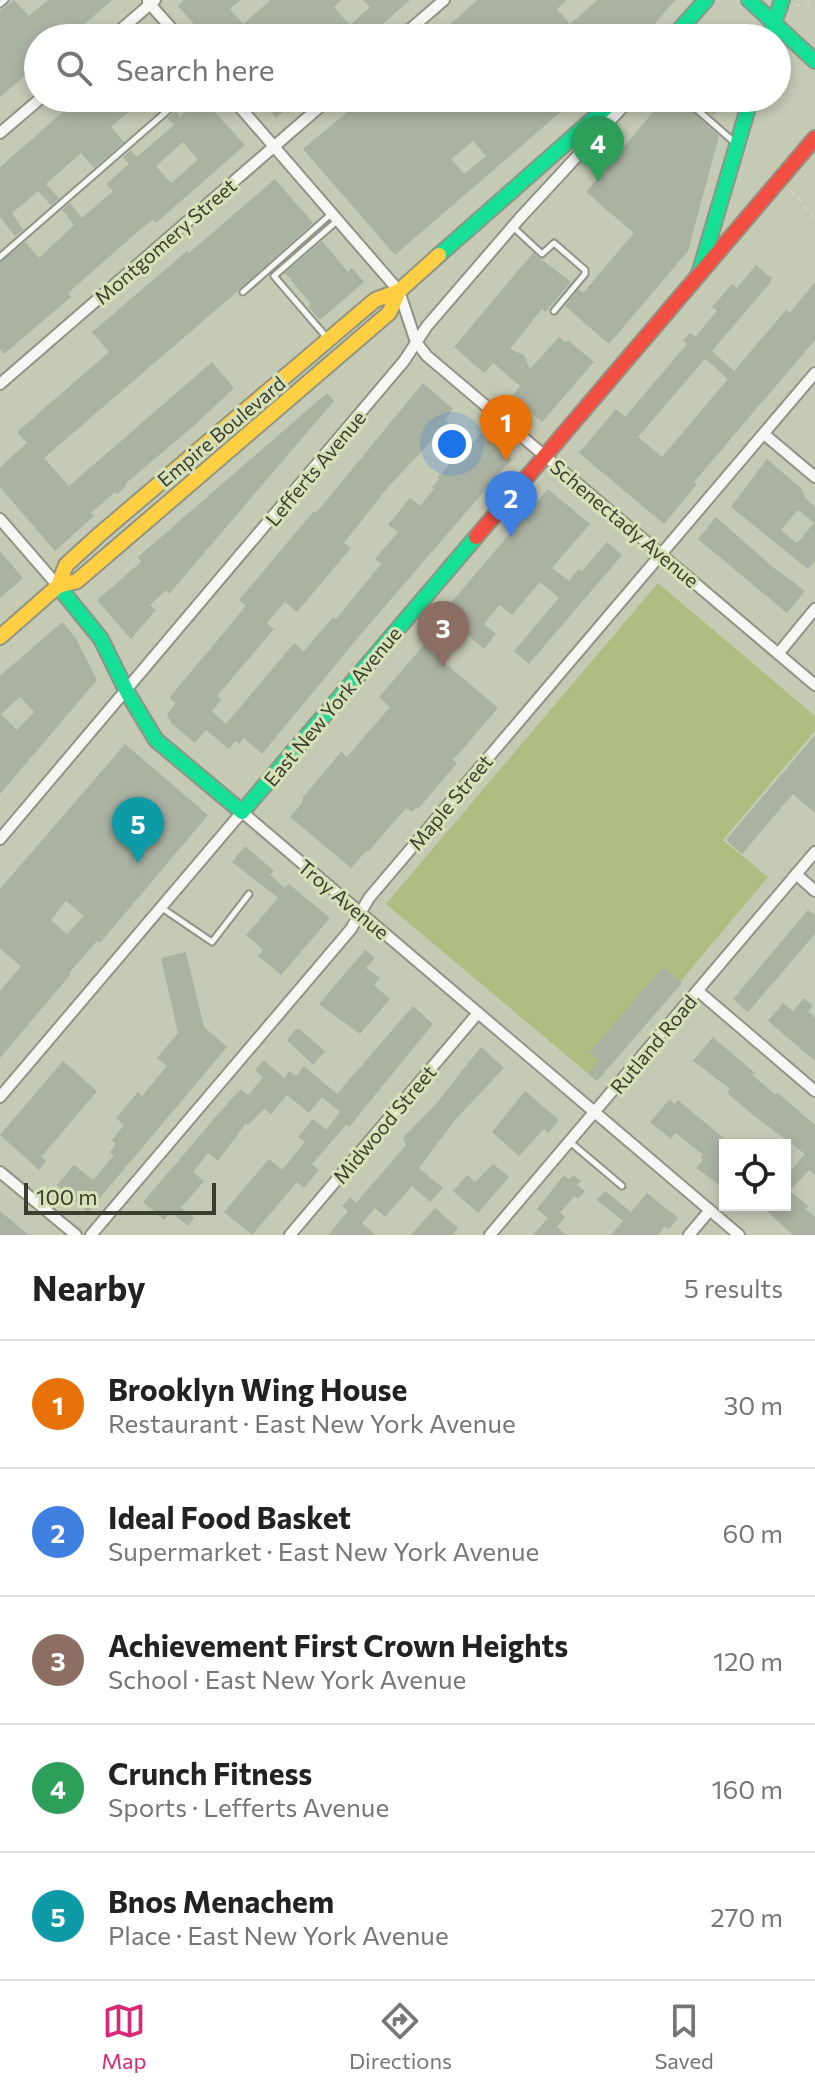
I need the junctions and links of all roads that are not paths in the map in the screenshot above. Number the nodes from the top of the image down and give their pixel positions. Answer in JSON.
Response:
{"nodes":[{"id":1,"x":5,"y":0,"type":"edge"},
{"id":2,"x":444,"y":0,"type":"edge"},
{"id":3,"x":706,"y":0,"type":"edge"},
{"id":4,"x":749,"y":0,"type":"edge"},
{"id":5,"x":151,"y":1,"type":"edge"},
{"id":6,"x":787,"y":2,"type":"edge"},
{"id":7,"x":0,"y":4,"type":"edge"},
{"id":8,"x":773,"y":23,"type":"joint"},
{"id":9,"x":126,"y":24,"type":"edge"},
{"id":10,"x":169,"y":24,"type":"edge"},
{"id":11,"x":416,"y":24,"type":"edge"},
{"id":12,"x":685,"y":24,"type":"edge"},
{"id":13,"x":791,"y":39,"type":"edge"},
{"id":14,"x":815,"y":61,"type":"edge"},
{"id":15,"x":25,"y":112,"type":"edge"},
{"id":16,"x":166,"y":112,"type":"edge"},
{"id":17,"x":244,"y":112,"type":"edge"},
{"id":18,"x":314,"y":112,"type":"edge"},
{"id":19,"x":601,"y":112,"type":"edge"},
{"id":20,"x":618,"y":112,"type":"edge"},
{"id":21,"x":700,"y":112,"type":"edge"},
{"id":22,"x":747,"y":112,"type":"edge"},
{"id":23,"x":0,"y":133,"type":"edge"},
{"id":24,"x":815,"y":138,"type":"edge"},
{"id":25,"x":737,"y":145,"type":"junction"},
{"id":26,"x":274,"y":147,"type":"junction"},
{"id":27,"x":335,"y":217,"type":"junction"},
{"id":28,"x":512,"y":227,"type":"junction"},
{"id":29,"x":0,"y":257,"type":"edge"},
{"id":30,"x":697,"y":279,"type":"junction"},
{"id":31,"x":399,"y":291,"type":"junction"},
{"id":32,"x":243,"y":292,"type":"dead end"},
{"id":33,"x":554,"y":311,"type":"dead end"},
{"id":34,"x":328,"y":340,"type":"junction"},
{"id":35,"x":416,"y":342,"type":"junction"},
{"id":36,"x":815,"y":373,"type":"edge"},
{"id":37,"x":0,"y":384,"type":"edge"},
{"id":38,"x":764,"y":434,"type":"junction"},
{"id":39,"x":545,"y":455,"type":"junction"},
{"id":40,"x":815,"y":477,"type":"edge"},
{"id":41,"x":0,"y":519,"type":"edge"},
{"id":42,"x":662,"y":554,"type":"junction"},
{"id":43,"x":58,"y":586,"type":"junction"},
{"id":44,"x":815,"y":609,"type":"edge"},
{"id":45,"x":0,"y":637,"type":"edge"},
{"id":46,"x":778,"y":654,"type":"junction"},
{"id":47,"x":815,"y":685,"type":"edge"},
{"id":48,"x":127,"y":692,"type":"junction"},
{"id":49,"x":242,"y":812,"type":"junction"},
{"id":50,"x":0,"y":839,"type":"edge"},
{"id":51,"x":815,"y":852,"type":"edge"},
{"id":52,"x":796,"y":874,"type":"junction"},
{"id":53,"x":815,"y":891,"type":"edge"},
{"id":54,"x":249,"y":894,"type":"dead end"},
{"id":55,"x":161,"y":907,"type":"junction"},
{"id":56,"x":361,"y":913,"type":"junction"},
{"id":57,"x":698,"y":991,"type":"junction"},
{"id":58,"x":478,"y":1013,"type":"junction"},
{"id":59,"x":815,"y":1091,"type":"edge"},
{"id":60,"x":0,"y":1097,"type":"edge"},
{"id":61,"x":595,"y":1112,"type":"junction"},
{"id":62,"x":569,"y":1142,"type":"junction"},
{"id":63,"x":0,"y":1172,"type":"edge"},
{"id":64,"x":622,"y":1186,"type":"dead end"},
{"id":65,"x":710,"y":1210,"type":"junction"},
{"id":66,"x":76,"y":1235,"type":"edge"},
{"id":67,"x":91,"y":1235,"type":"edge"},
{"id":68,"x":290,"y":1235,"type":"edge"},
{"id":69,"x":490,"y":1235,"type":"edge"},
{"id":70,"x":689,"y":1235,"type":"edge"},
{"id":71,"x":739,"y":1235,"type":"edge"}],
"edges":[{"from":1,"to":7,"type":"lane"},
{"from":2,"to":11,"type":"street"},
{"from":3,"to":12,"type":"main road"},
{"from":4,"to":8,"type":"main road"},
{"from":5,"to":9,"type":"street"},
{"from":5,"to":10,"type":"street"},
{"from":6,"to":8,"type":"main road"},
{"from":13,"to":14,"type":"main road"},
{"from":15,"to":23,"type":"street"},
{"from":16,"to":29,"type":"lane"},
{"from":17,"to":26,"type":"street","name":"Schenectady Avenue"},
{"from":18,"to":26,"type":"street","name":"Montgomery Street"},
{"from":19,"to":31,"type":"main road","name":"Empire Boulevard"},
{"from":20,"to":28,"type":"street","name":"Lefferts Avenue"},
{"from":21,"to":25,"type":"lane"},
{"from":22,"to":25,"type":"main road","name":"East New York Avenue"},
{"from":24,"to":30,"type":"main road","name":"East New York Avenue"},
{"from":25,"to":30,"type":"main road","name":"East New York Avenue"},
{"from":26,"to":27,"type":"street","name":"Schenectady Avenue"},
{"from":26,"to":37,"type":"street","name":"Montgomery Street"},
{"from":27,"to":31,"type":"street","name":"Schenectady Avenue"},
{"from":27,"to":32,"type":"lane"},
{"from":27,"to":34,"type":"lane"},
{"from":28,"to":33,"type":"lane"},
{"from":28,"to":35,"type":"street","name":"Lefferts Avenue"},
{"from":30,"to":39,"type":"main road","name":"East New York Avenue"},
{"from":31,"to":34,"type":"main road","name":"Empire Boulevard"},
{"from":31,"to":35,"type":"street","name":"Schenectady Avenue"},
{"from":31,"to":43,"type":"main road","name":"Empire Boulevard"},
{"from":34,"to":43,"type":"main road","name":"Empire Boulevard"},
{"from":35,"to":39,"type":"street","name":"Schenectady Avenue"},
{"from":35,"to":48,"type":"street","name":"Lefferts Avenue"},
{"from":36,"to":38,"type":"street","name":"Maple Street"},
{"from":38,"to":40,"type":"street"},
{"from":38,"to":42,"type":"street","name":"Maple Street"},
{"from":39,"to":42,"type":"street","name":"Schenectady Avenue"},
{"from":39,"to":49,"type":"main road","name":"East New York Avenue"},
{"from":41,"to":43,"type":"street","name":"Troy Avenue"},
{"from":42,"to":46,"type":"street","name":"Schenectady Avenue"},
{"from":42,"to":56,"type":"street","name":"Maple Street"},
{"from":43,"to":45,"type":"main road","name":"Empire Boulevard"},
{"from":43,"to":48,"type":"main road","name":"Troy Avenue"},
{"from":44,"to":46,"type":"street"},
{"from":46,"to":47,"type":"street","name":"Schenectady Avenue"},
{"from":48,"to":49,"type":"main road","name":"Troy Avenue"},
{"from":48,"to":50,"type":"street","name":"Lefferts Avenue"},
{"from":49,"to":55,"type":"street","name":"East New York Avenue"},
{"from":49,"to":56,"type":"street","name":"Troy Avenue"},
{"from":51,"to":52,"type":"street","name":"Rutland Road"},
{"from":52,"to":53,"type":"street"},
{"from":52,"to":57,"type":"street","name":"Rutland Road"},
{"from":54,"to":55,"type":"lane"},
{"from":55,"to":60,"type":"street","name":"East New York Avenue"},
{"from":56,"to":58,"type":"street","name":"Troy Avenue"},
{"from":56,"to":67,"type":"street","name":"Maple Street"},
{"from":57,"to":59,"type":"street"},
{"from":57,"to":61,"type":"street","name":"Rutland Road"},
{"from":58,"to":61,"type":"street","name":"Troy Avenue"},
{"from":58,"to":68,"type":"street","name":"Midwood Street"},
{"from":61,"to":62,"type":"street","name":"Rutland Road"},
{"from":61,"to":65,"type":"street","name":"Troy Avenue"},
{"from":62,"to":64,"type":"lane"},
{"from":62,"to":69,"type":"street","name":"Rutland Road"},
{"from":63,"to":66,"type":"street"},
{"from":65,"to":70,"type":"street"},
{"from":65,"to":71,"type":"street","name":"Troy Avenue"}]}
